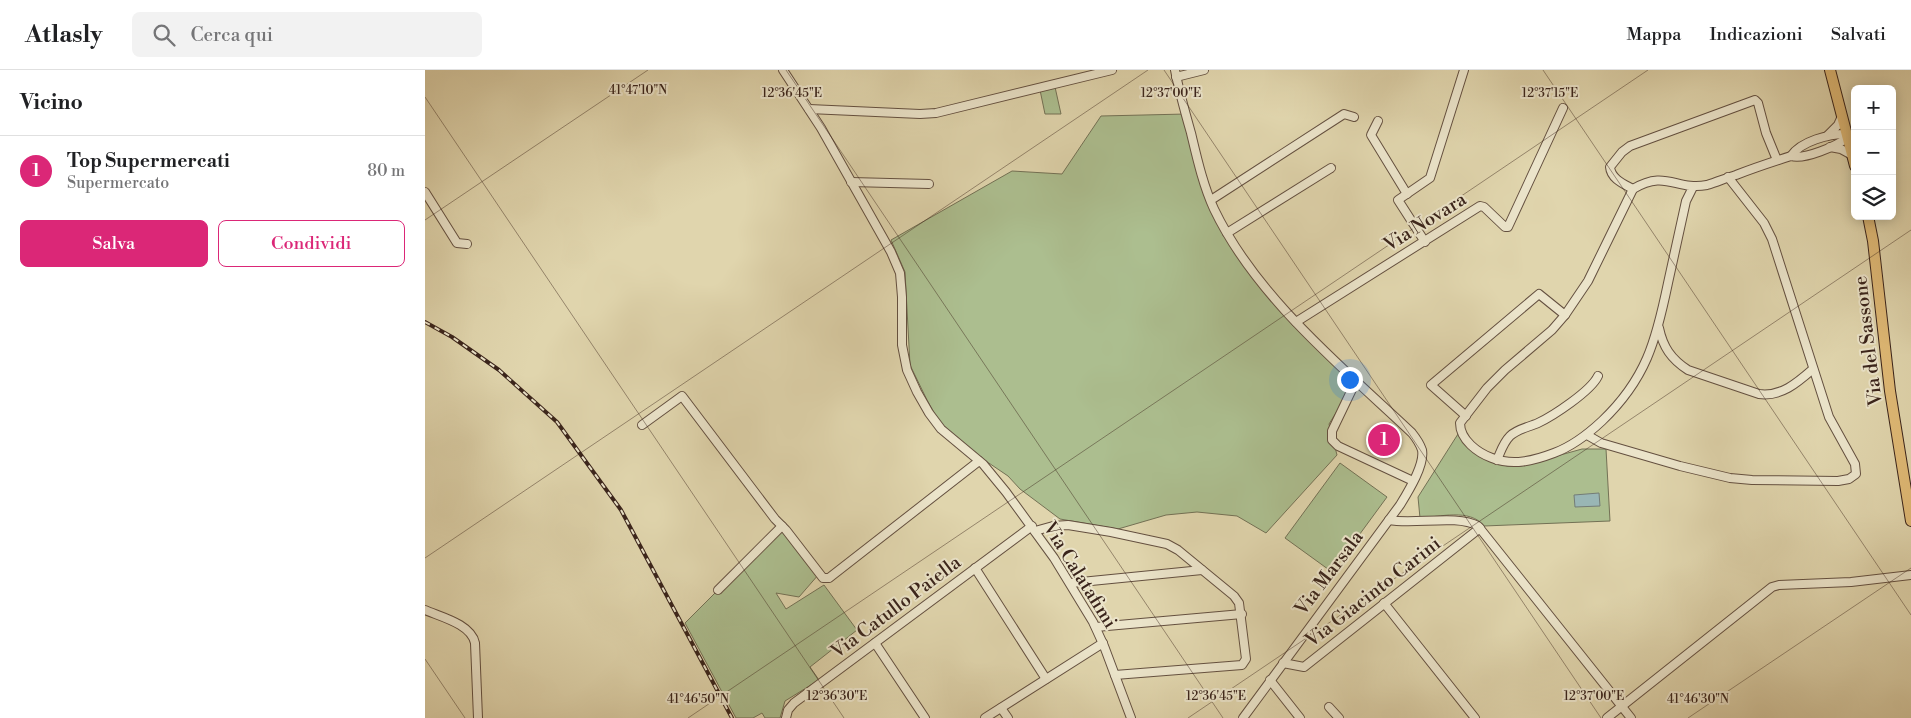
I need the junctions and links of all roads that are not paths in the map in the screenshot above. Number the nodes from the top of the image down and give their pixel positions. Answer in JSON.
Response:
{"nodes":[{"id":1,"x":783,"y":70,"type":"edge"},
{"id":2,"x":1112,"y":70,"type":"edge"},
{"id":3,"x":1204,"y":70,"type":"edge"},
{"id":4,"x":1464,"y":70,"type":"edge"},
{"id":5,"x":1831,"y":70,"type":"edge"},
{"id":6,"x":1176,"y":73,"type":"edge"},
{"id":7,"x":1563,"y":108,"type":"dead end"},
{"id":8,"x":809,"y":109,"type":"junction"},
{"id":9,"x":1842,"y":116,"type":"junction"},
{"id":10,"x":1354,"y":117,"type":"dead end"},
{"id":11,"x":1378,"y":121,"type":"dead end"},
{"id":12,"x":1847,"y":136,"type":"junction"},
{"id":13,"x":1825,"y":138,"type":"junction"},
{"id":14,"x":1829,"y":147,"type":"junction"},
{"id":15,"x":1851,"y":151,"type":"edge"},
{"id":16,"x":1851,"y":154,"type":"edge"},
{"id":17,"x":1791,"y":156,"type":"junction"},
{"id":18,"x":1777,"y":160,"type":"junction"},
{"id":19,"x":1331,"y":168,"type":"dead end"},
{"id":20,"x":1728,"y":178,"type":"junction"},
{"id":21,"x":851,"y":182,"type":"junction"},
{"id":22,"x":929,"y":184,"type":"dead end"},
{"id":23,"x":1693,"y":187,"type":"junction"},
{"id":24,"x":1633,"y":190,"type":"junction"},
{"id":25,"x":425,"y":192,"type":"edge"},
{"id":26,"x":1407,"y":194,"type":"junction"},
{"id":27,"x":1211,"y":200,"type":"junction"},
{"id":28,"x":1869,"y":220,"type":"edge"},
{"id":29,"x":1227,"y":233,"type":"junction"},
{"id":30,"x":1425,"y":242,"type":"junction"},
{"id":31,"x":467,"y":244,"type":"dead end"},
{"id":32,"x":1565,"y":315,"type":"junction"},
{"id":33,"x":1296,"y":322,"type":"junction"},
{"id":34,"x":1659,"y":326,"type":"junction"},
{"id":35,"x":1813,"y":369,"type":"junction"},
{"id":36,"x":1598,"y":376,"type":"dead end"},
{"id":37,"x":1356,"y":382,"type":"junction"},
{"id":38,"x":1466,"y":416,"type":"junction"},
{"id":39,"x":642,"y":425,"type":"dead end"},
{"id":40,"x":1587,"y":435,"type":"junction"},
{"id":41,"x":1497,"y":460,"type":"junction"},
{"id":42,"x":979,"y":461,"type":"junction"},
{"id":43,"x":1413,"y":481,"type":"junction"},
{"id":44,"x":1389,"y":520,"type":"junction"},
{"id":45,"x":1911,"y":521,"type":"edge"},
{"id":46,"x":781,"y":526,"type":"junction"},
{"id":47,"x":1480,"y":528,"type":"junction"},
{"id":48,"x":1033,"y":529,"type":"junction"},
{"id":49,"x":975,"y":568,"type":"junction"},
{"id":50,"x":1202,"y":570,"type":"junction"},
{"id":51,"x":1911,"y":574,"type":"edge"},
{"id":52,"x":1071,"y":583,"type":"junction"},
{"id":53,"x":718,"y":590,"type":"dead end"},
{"id":54,"x":1384,"y":603,"type":"junction"},
{"id":55,"x":425,"y":610,"type":"edge"},
{"id":56,"x":1242,"y":614,"type":"junction"},
{"id":57,"x":1096,"y":627,"type":"junction"},
{"id":58,"x":875,"y":643,"type":"junction"},
{"id":59,"x":1103,"y":643,"type":"junction"},
{"id":60,"x":1283,"y":663,"type":"junction"},
{"id":61,"x":1115,"y":676,"type":"junction"},
{"id":62,"x":1046,"y":679,"type":"junction"},
{"id":63,"x":1270,"y":680,"type":"junction"},
{"id":64,"x":1622,"y":706,"type":"junction"},
{"id":65,"x":1329,"y":707,"type":"dead end"},
{"id":66,"x":1001,"y":708,"type":"junction"},
{"id":67,"x":478,"y":718,"type":"edge"},
{"id":68,"x":786,"y":718,"type":"edge"},
{"id":69,"x":925,"y":718,"type":"edge"},
{"id":70,"x":985,"y":718,"type":"edge"},
{"id":71,"x":1008,"y":718,"type":"edge"},
{"id":72,"x":1131,"y":718,"type":"edge"},
{"id":73,"x":1243,"y":718,"type":"edge"},
{"id":74,"x":1300,"y":718,"type":"edge"},
{"id":75,"x":1339,"y":718,"type":"edge"},
{"id":76,"x":1475,"y":718,"type":"edge"},
{"id":77,"x":1607,"y":718,"type":"edge"},
{"id":78,"x":1631,"y":718,"type":"edge"}],
"edges":[{"from":1,"to":8,"type":"street","name":"Via Calatafimi"},
{"from":2,"to":8,"type":"street"},
{"from":3,"to":6,"type":"street"},
{"from":4,"to":26,"type":"street"},
{"from":5,"to":9,"type":"main road"},
{"from":6,"to":27,"type":"street","name":"Via Marsala"},
{"from":7,"to":30,"type":"street","name":"Via Novara"},
{"from":8,"to":21,"type":"street","name":"Via Calatafimi"},
{"from":9,"to":12,"type":"main road"},
{"from":9,"to":13,"type":"street"},
{"from":10,"to":27,"type":"street"},
{"from":11,"to":26,"type":"street"},
{"from":12,"to":13,"type":"street"},
{"from":12,"to":14,"type":"street"},
{"from":12,"to":15,"type":"main road"},
{"from":13,"to":17,"type":"street"},
{"from":14,"to":16,"type":"street"},
{"from":14,"to":17,"type":"street"},
{"from":17,"to":18,"type":"street"},
{"from":18,"to":20,"type":"street"},
{"from":18,"to":24,"type":"street"},
{"from":19,"to":29,"type":"street"},
{"from":20,"to":23,"type":"street"},
{"from":20,"to":35,"type":"street"},
{"from":21,"to":22,"type":"street"},
{"from":21,"to":42,"type":"street","name":"Via Calatafimi"},
{"from":23,"to":24,"type":"street"},
{"from":23,"to":34,"type":"street"},
{"from":24,"to":32,"type":"street"},
{"from":25,"to":31,"type":"street"},
{"from":26,"to":30,"type":"street"},
{"from":27,"to":29,"type":"street","name":"Via Marsala"},
{"from":28,"to":45,"type":"main road","name":"Via del Sassone"},
{"from":29,"to":33,"type":"street","name":"Via Marsala"},
{"from":30,"to":33,"type":"street","name":"Via Novara"},
{"from":32,"to":38,"type":"street"},
{"from":32,"to":38,"type":"street"},
{"from":33,"to":37,"type":"street","name":"Via Marsala"},
{"from":34,"to":35,"type":"street"},
{"from":34,"to":40,"type":"street"},
{"from":35,"to":40,"type":"street"},
{"from":36,"to":41,"type":"street"},
{"from":37,"to":43,"type":"street","name":"Via Marsala"},
{"from":37,"to":43,"type":"street"},
{"from":38,"to":41,"type":"street"},
{"from":39,"to":46,"type":"street"},
{"from":40,"to":41,"type":"street"},
{"from":42,"to":46,"type":"street"},
{"from":42,"to":48,"type":"street","name":"Via Calatafimi"},
{"from":43,"to":44,"type":"street","name":"Via Marsala"},
{"from":44,"to":47,"type":"street"},
{"from":44,"to":60,"type":"street","name":"Via Marsala"},
{"from":46,"to":53,"type":"street"},
{"from":47,"to":54,"type":"street","name":"Via Giacinto Carini"},
{"from":47,"to":64,"type":"street"},
{"from":48,"to":49,"type":"street","name":"Via Catullo Paiella"},
{"from":48,"to":50,"type":"street","name":"Via Catullo Paiella"},
{"from":48,"to":52,"type":"street","name":"Via Calatafimi"},
{"from":49,"to":58,"type":"street","name":"Via Catullo Paiella"},
{"from":49,"to":62,"type":"street"},
{"from":50,"to":52,"type":"street"},
{"from":50,"to":56,"type":"street","name":"Via Catullo Paiella"},
{"from":51,"to":64,"type":"street"},
{"from":52,"to":57,"type":"street","name":"Via Calatafimi"},
{"from":54,"to":60,"type":"street","name":"Via Giacinto Carini"},
{"from":54,"to":76,"type":"street"},
{"from":55,"to":67,"type":"street"},
{"from":56,"to":57,"type":"street"},
{"from":56,"to":61,"type":"street"},
{"from":57,"to":59,"type":"street","name":"Via Calatafimi"},
{"from":58,"to":68,"type":"street","name":"Via Catullo Paiella"},
{"from":58,"to":69,"type":"street"},
{"from":59,"to":61,"type":"street","name":"Via Calatafimi"},
{"from":59,"to":62,"type":"street"},
{"from":60,"to":63,"type":"street","name":"Via Marsala"},
{"from":61,"to":72,"type":"street","name":"Via Calatafimi"},
{"from":62,"to":66,"type":"street"},
{"from":63,"to":73,"type":"street","name":"Via Marsala"},
{"from":63,"to":74,"type":"street"},
{"from":64,"to":77,"type":"street"},
{"from":64,"to":78,"type":"street"},
{"from":65,"to":75,"type":"street"},
{"from":66,"to":70,"type":"street"},
{"from":66,"to":71,"type":"street"}]}
